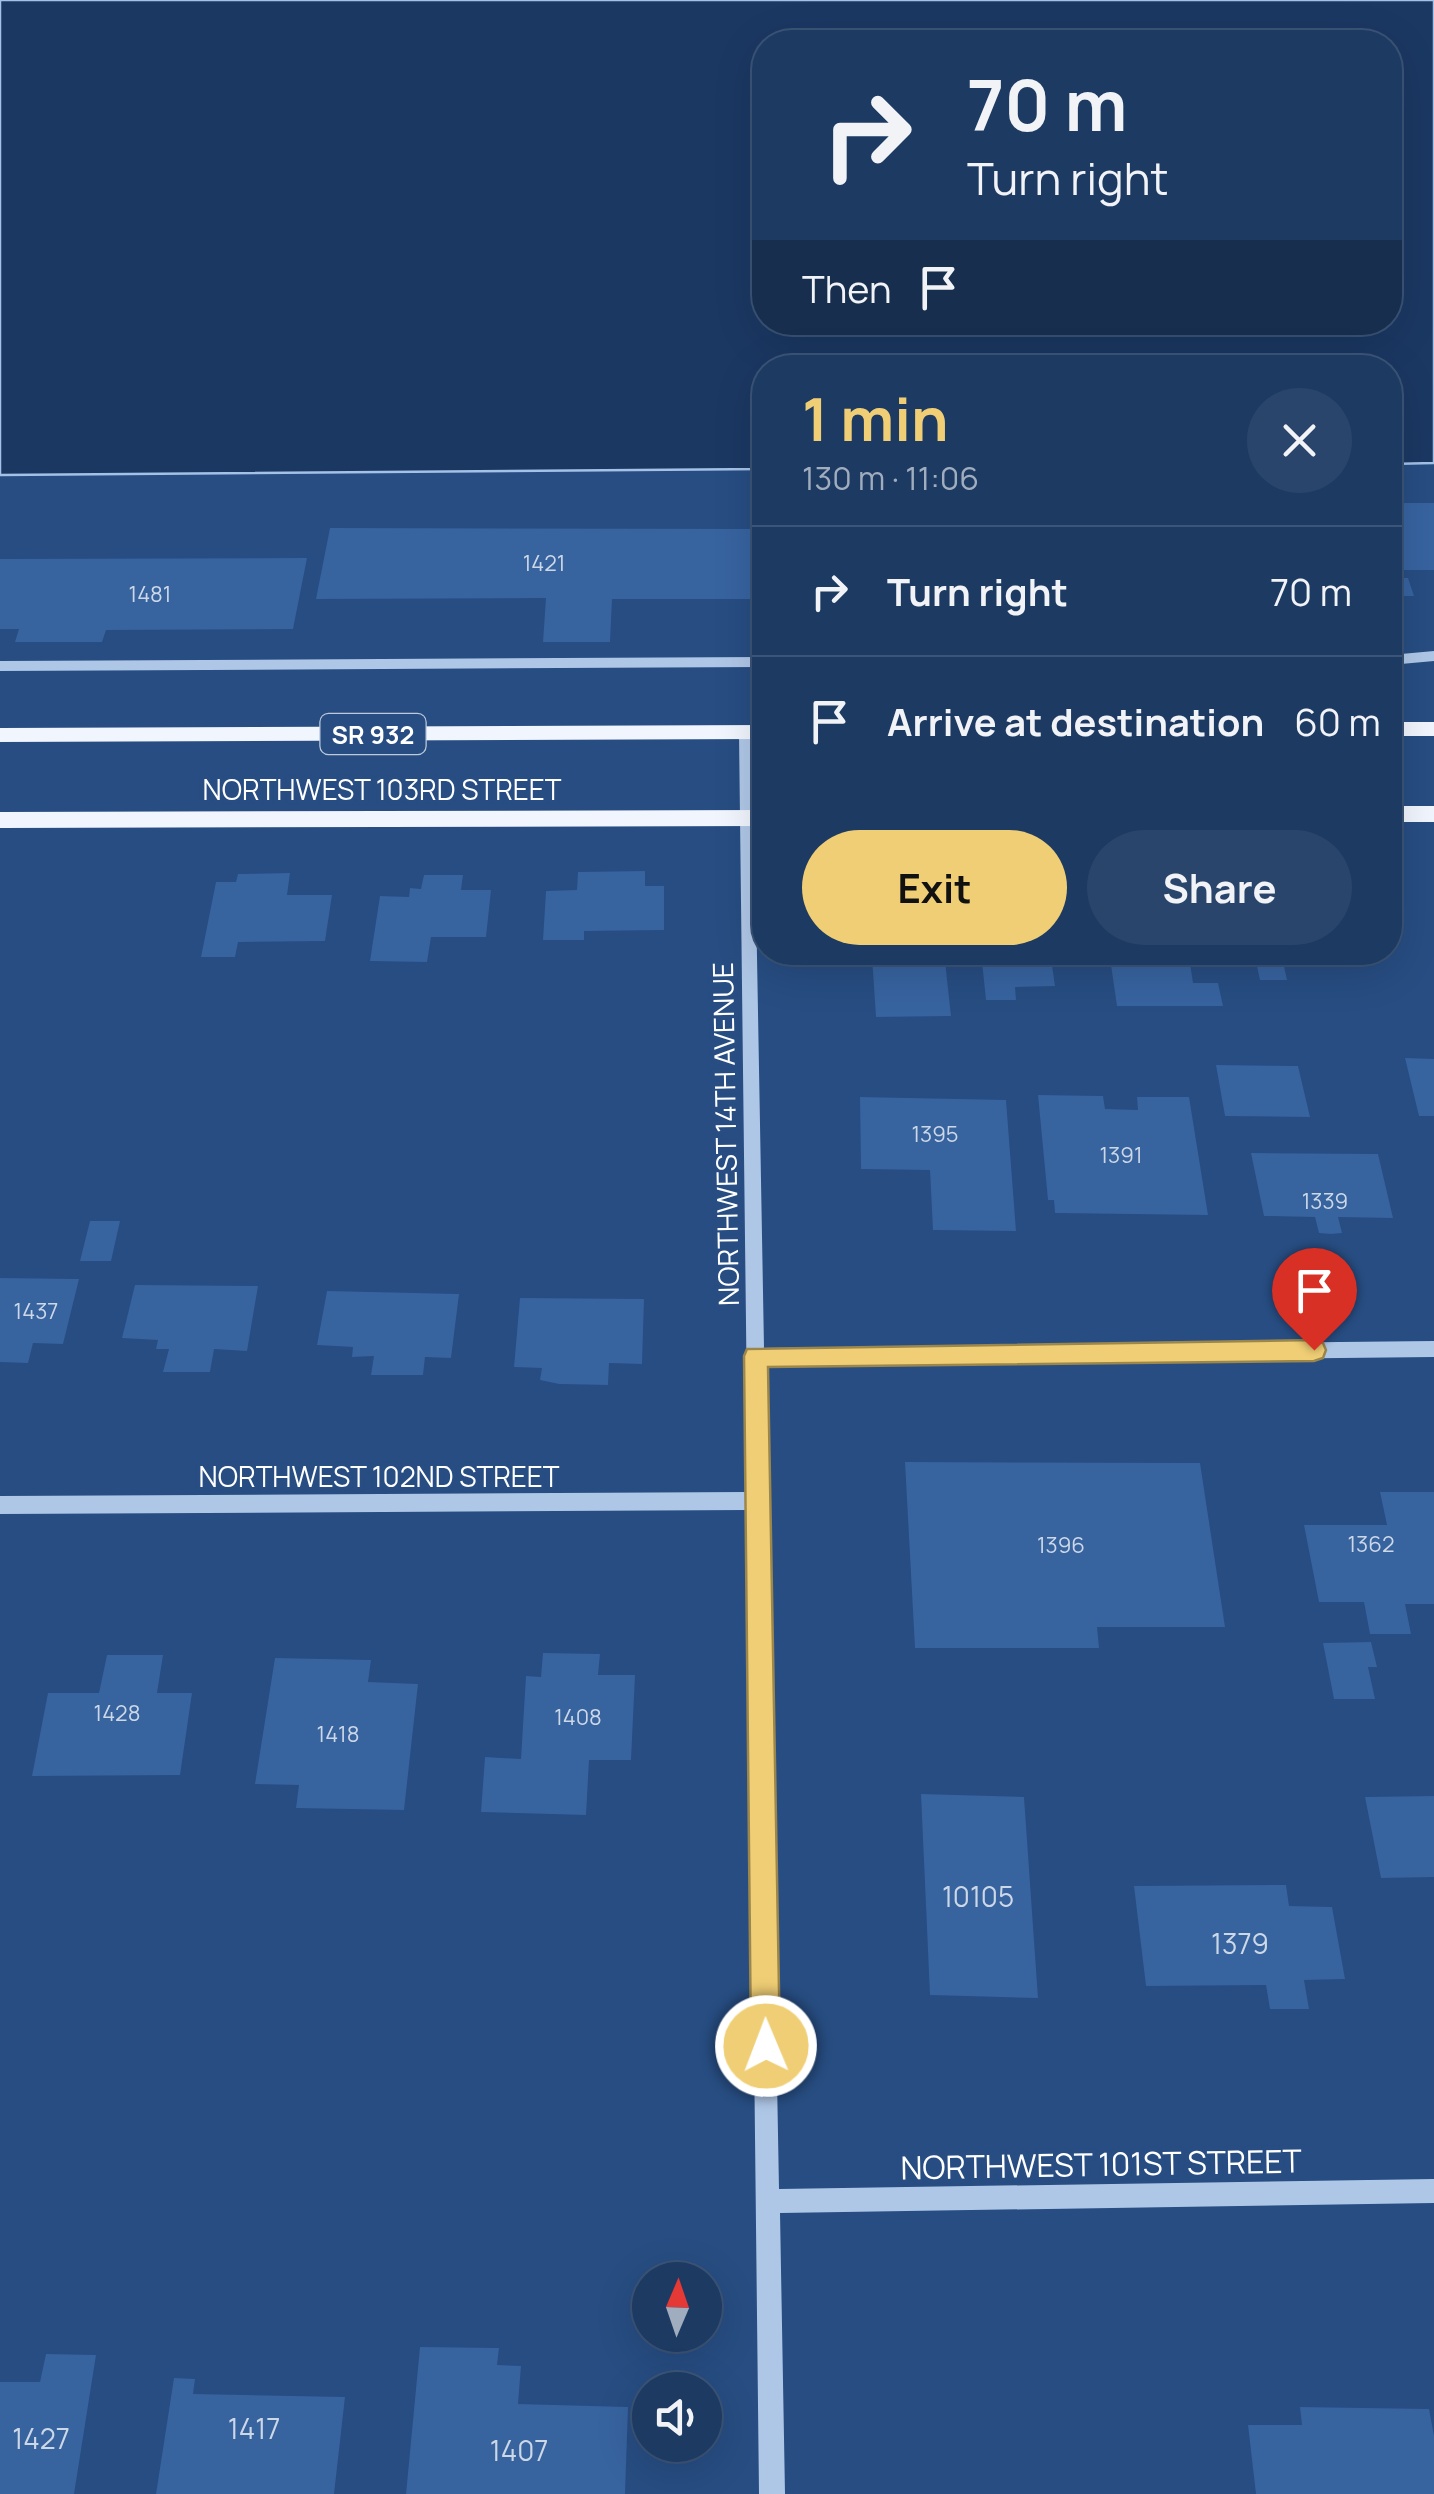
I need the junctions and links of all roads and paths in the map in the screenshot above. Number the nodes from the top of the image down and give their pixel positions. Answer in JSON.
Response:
{"nodes":[{"id":1,"x":1434,"y":656,"type":"edge"},
{"id":2,"x":1402,"y":659,"type":"edge"},
{"id":3,"x":752,"y":662,"type":"edge"},
{"id":4,"x":0,"y":666,"type":"edge"},
{"id":5,"x":1434,"y":729,"type":"edge"},
{"id":6,"x":1402,"y":730,"type":"edge"},
{"id":7,"x":752,"y":732,"type":"edge"},
{"id":8,"x":0,"y":735,"type":"edge"},
{"id":9,"x":1402,"y":814,"type":"edge"},
{"id":10,"x":1434,"y":814,"type":"edge"},
{"id":11,"x":752,"y":818,"type":"edge"},
{"id":12,"x":0,"y":820,"type":"edge"},
{"id":13,"x":756,"y":965,"type":"edge"},
{"id":14,"x":1434,"y":1349,"type":"edge"},
{"id":15,"x":756,"y":1356,"type":"junction"},
{"id":16,"x":758,"y":1501,"type":"junction"},
{"id":17,"x":0,"y":1506,"type":"edge"},
{"id":18,"x":1434,"y":2191,"type":"edge"},
{"id":19,"x":768,"y":2201,"type":"junction"},
{"id":20,"x":772,"y":2494,"type":"edge"}],
"edges":[{"from":1,"to":2,"type":"street"},
{"from":3,"to":4,"type":"street"},
{"from":5,"to":6,"type":"main road"},
{"from":7,"to":8,"type":"main road","name":"NORTHWEST 103RD STREET","number":"SR 932"},
{"from":9,"to":10,"type":"main road"},
{"from":11,"to":12,"type":"main road","name":"NORTHWEST 103RD STREET"},
{"from":13,"to":15,"type":"street","name":"NORTHWEST 14TH AVENUE"},
{"from":14,"to":15,"type":"street"},
{"from":15,"to":16,"type":"street","name":"NORTHWEST 14TH AVENUE"},
{"from":16,"to":17,"type":"street","name":"NORTHWEST 102ND STREET"},
{"from":16,"to":19,"type":"street","name":"NORTHWEST 14TH AVENUE"},
{"from":18,"to":19,"type":"street","name":"NORTHWEST 101ST STREET"},
{"from":19,"to":20,"type":"street","name":"NORTHWEST 14TH AVENUE"}]}
